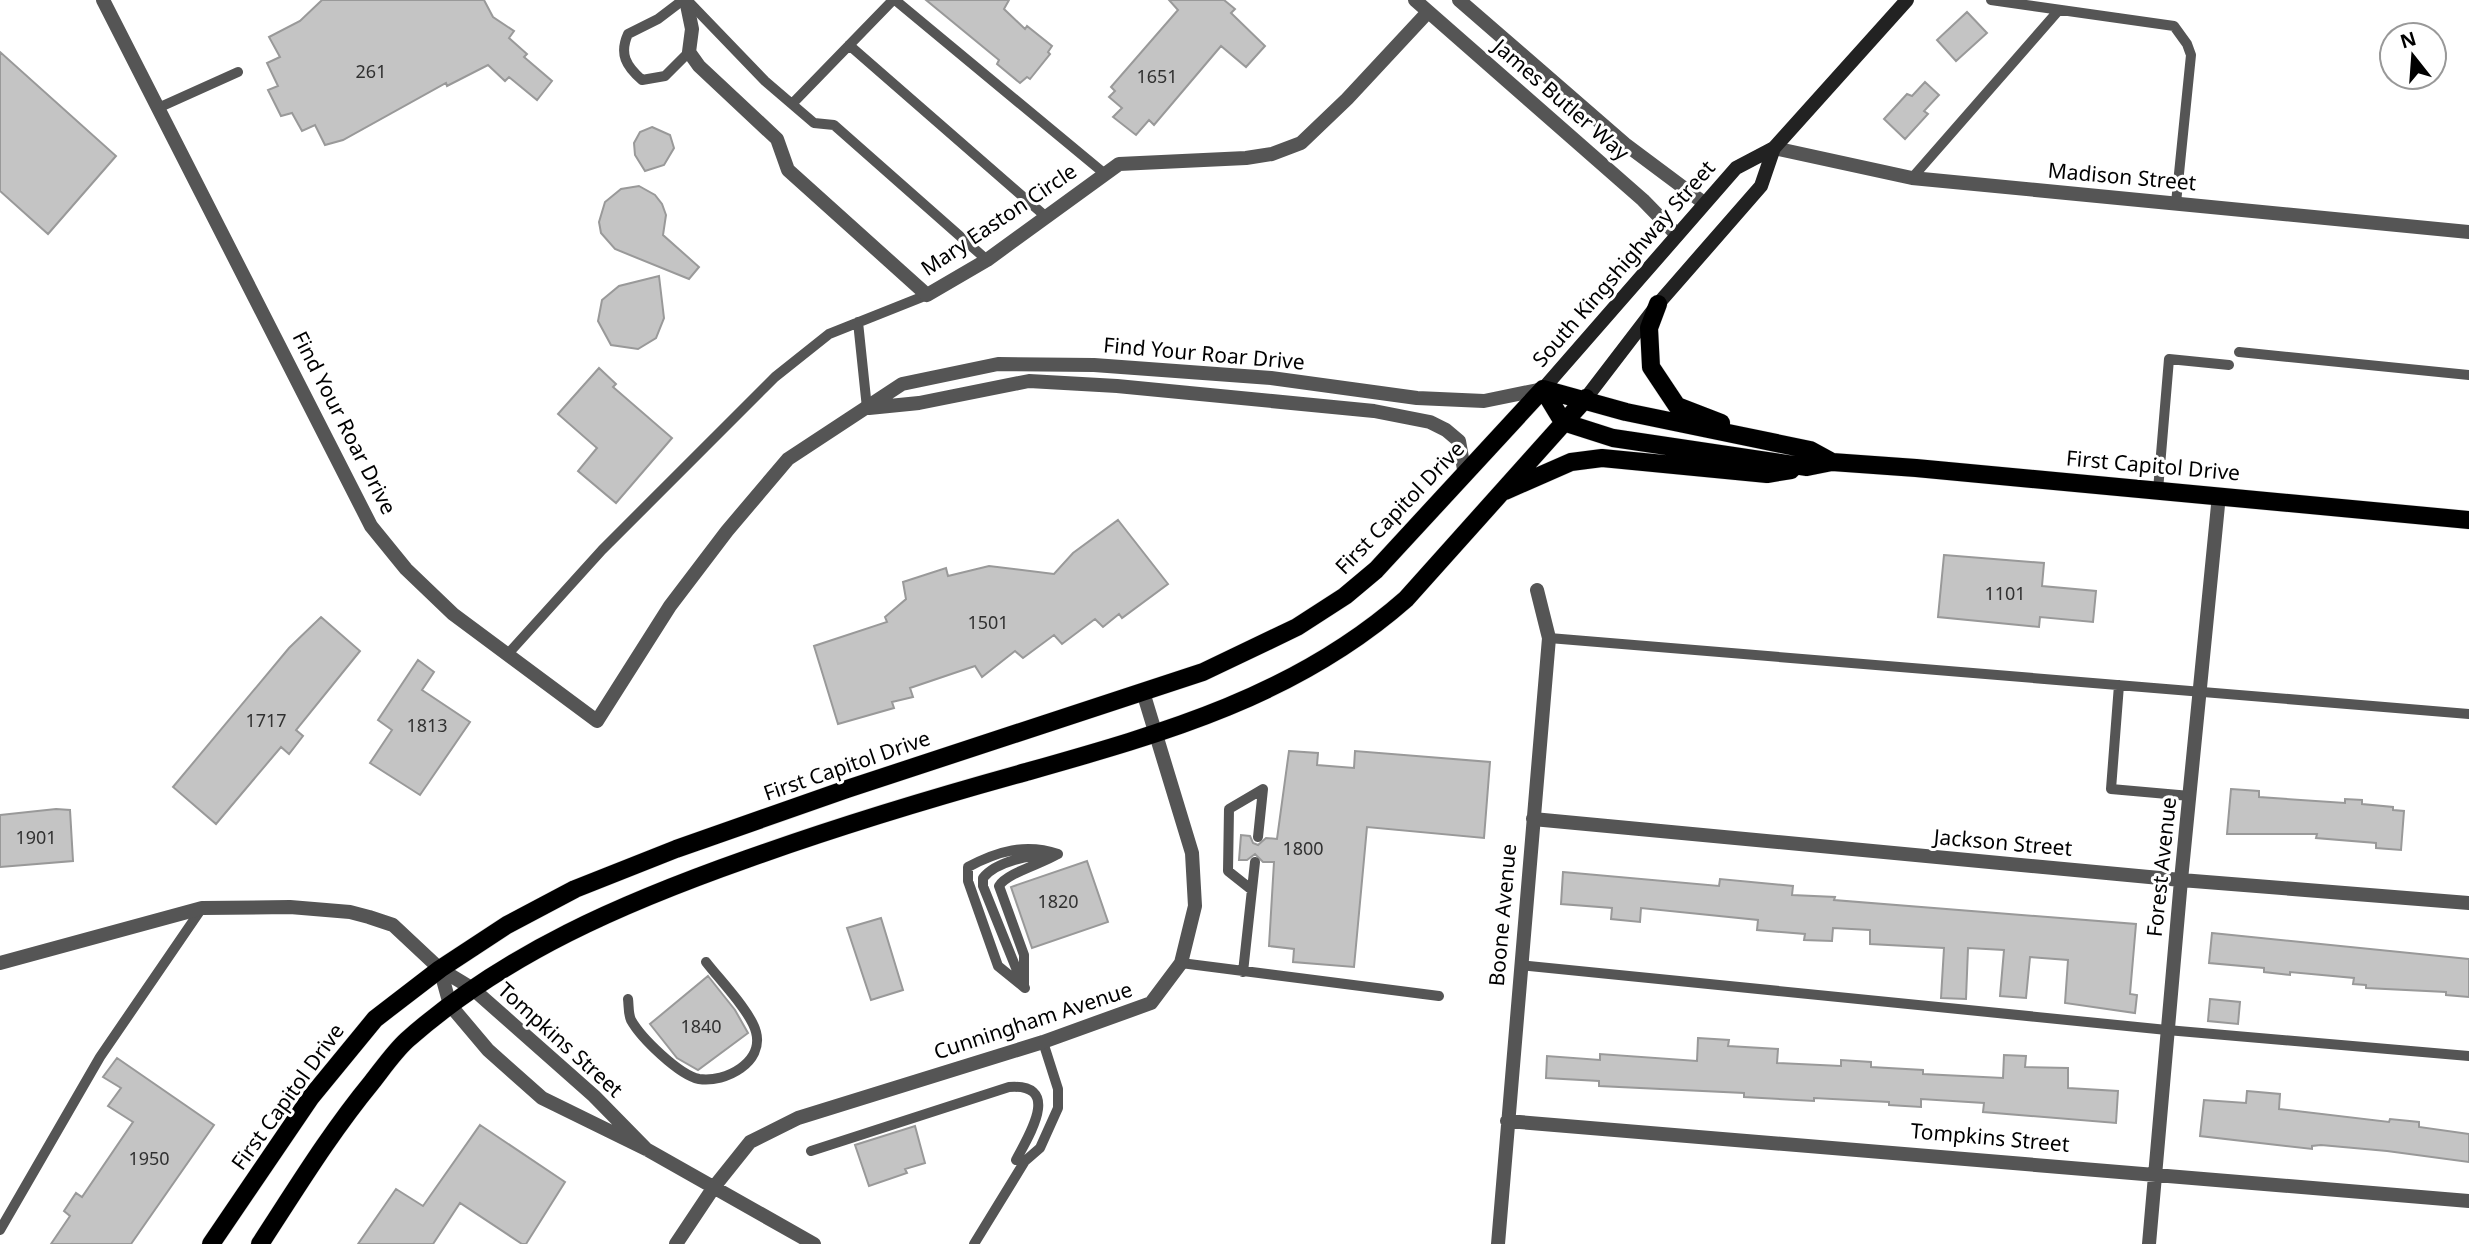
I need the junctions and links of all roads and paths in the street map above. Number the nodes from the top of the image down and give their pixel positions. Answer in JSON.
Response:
{"nodes":[{"id":1,"x":103,"y":0,"type":"edge"},
{"id":2,"x":685,"y":0,"type":"edge"},
{"id":3,"x":894,"y":0,"type":"edge"},
{"id":4,"x":1415,"y":0,"type":"edge"},
{"id":5,"x":1459,"y":0,"type":"edge"},
{"id":6,"x":1907,"y":0,"type":"edge"},
{"id":7,"x":1991,"y":0,"type":"edge"},
{"id":8,"x":2065,"y":7,"type":"edge"},
{"id":9,"x":1429,"y":12,"type":"junction"},
{"id":10,"x":849,"y":45,"type":"junction"},
{"id":11,"x":690,"y":52,"type":"junction"},
{"id":12,"x":238,"y":72,"type":"dead end"},
{"id":13,"x":792,"y":104,"type":"junction"},
{"id":14,"x":158,"y":108,"type":"junction"},
{"id":15,"x":1774,"y":148,"type":"junction"},
{"id":16,"x":1105,"y":173,"type":"junction"},
{"id":17,"x":1912,"y":178,"type":"junction"},
{"id":18,"x":1704,"y":203,"type":"junction"},
{"id":19,"x":2176,"y":203,"type":"junction"},
{"id":20,"x":1044,"y":215,"type":"junction"},
{"id":21,"x":2469,"y":229,"type":"edge"},
{"id":22,"x":1677,"y":235,"type":"junction"},
{"id":23,"x":987,"y":260,"type":"junction"},
{"id":24,"x":927,"y":295,"type":"junction"},
{"id":25,"x":1658,"y":304,"type":"junction"},
{"id":26,"x":858,"y":322,"type":"junction"},
{"id":27,"x":2239,"y":352,"type":"dead end"},
{"id":28,"x":2229,"y":365,"type":"dead end"},
{"id":29,"x":2469,"y":375,"type":"edge"},
{"id":30,"x":1543,"y":388,"type":"junction"},
{"id":31,"x":1586,"y":398,"type":"junction"},
{"id":32,"x":867,"y":408,"type":"junction"},
{"id":33,"x":1563,"y":422,"type":"junction"},
{"id":34,"x":1773,"y":443,"type":"junction"},
{"id":35,"x":1832,"y":462,"type":"junction"},
{"id":36,"x":1807,"y":467,"type":"junction"},
{"id":37,"x":1465,"y":475,"type":"junction"},
{"id":38,"x":2158,"y":489,"type":"junction"},
{"id":39,"x":1498,"y":494,"type":"junction"},
{"id":40,"x":2219,"y":495,"type":"junction"},
{"id":41,"x":2469,"y":520,"type":"edge"},
{"id":42,"x":1538,"y":590,"type":"dead end"},
{"id":43,"x":1549,"y":638,"type":"junction"},
{"id":44,"x":507,"y":654,"type":"junction"},
{"id":45,"x":2119,"y":685,"type":"junction"},
{"id":46,"x":1143,"y":692,"type":"junction"},
{"id":47,"x":2200,"y":692,"type":"junction"},
{"id":48,"x":2469,"y":714,"type":"edge"},
{"id":49,"x":1156,"y":735,"type":"junction"},
{"id":50,"x":2190,"y":796,"type":"junction"},
{"id":51,"x":1533,"y":819,"type":"junction"},
{"id":52,"x":1258,"y":836,"type":"dead end"},
{"id":53,"x":1058,"y":853,"type":"junction"},
{"id":54,"x":1255,"y":862,"type":"dead end"},
{"id":55,"x":2180,"y":880,"type":"junction"},
{"id":56,"x":1252,"y":890,"type":"junction"},
{"id":57,"x":2469,"y":903,"type":"edge"},
{"id":58,"x":202,"y":908,"type":"junction"},
{"id":59,"x":706,"y":962,"type":"dead end"},
{"id":60,"x":0,"y":963,"type":"edge"},
{"id":61,"x":1181,"y":963,"type":"junction"},
{"id":62,"x":1520,"y":965,"type":"junction"},
{"id":63,"x":440,"y":969,"type":"junction"},
{"id":64,"x":1243,"y":972,"type":"junction"},
{"id":65,"x":1024,"y":988,"type":"junction"},
{"id":66,"x":473,"y":989,"type":"junction"},
{"id":67,"x":1439,"y":996,"type":"dead end"},
{"id":68,"x":628,"y":999,"type":"dead end"},
{"id":69,"x":450,"y":1006,"type":"junction"},
{"id":70,"x":2168,"y":1030,"type":"junction"},
{"id":71,"x":1043,"y":1042,"type":"junction"},
{"id":72,"x":2469,"y":1056,"type":"edge"},
{"id":73,"x":1507,"y":1121,"type":"junction"},
{"id":74,"x":646,"y":1149,"type":"junction"},
{"id":75,"x":811,"y":1151,"type":"dead end"},
{"id":76,"x":1016,"y":1160,"type":"dead end"},
{"id":77,"x":2155,"y":1172,"type":"junction"},
{"id":78,"x":714,"y":1187,"type":"junction"},
{"id":79,"x":2469,"y":1201,"type":"edge"},
{"id":80,"x":0,"y":1230,"type":"edge"},
{"id":81,"x":211,"y":1244,"type":"edge"},
{"id":82,"x":260,"y":1244,"type":"edge"},
{"id":83,"x":676,"y":1244,"type":"edge"},
{"id":84,"x":814,"y":1244,"type":"edge"},
{"id":85,"x":974,"y":1244,"type":"edge"},
{"id":86,"x":1497,"y":1244,"type":"edge"},
{"id":87,"x":2149,"y":1244,"type":"edge"}],
"edges":[{"from":1,"to":14,"type":"street","name":"Find Your Roar Drive"},
{"from":2,"to":11,"type":"street"},
{"from":2,"to":11,"type":"lane"},
{"from":2,"to":13,"type":"lane"},
{"from":3,"to":10,"type":"lane"},
{"from":3,"to":16,"type":"lane"},
{"from":4,"to":9,"type":"street","name":"James Butler Way"},
{"from":5,"to":18,"type":"street","name":"James Butler Way"},
{"from":6,"to":15,"type":"main road","name":"South Kingshighway Street"},
{"from":7,"to":8,"type":"lane"},
{"from":8,"to":17,"type":"lane"},
{"from":8,"to":19,"type":"lane"},
{"from":9,"to":16,"type":"street","name":"Mary Easton Circle"},
{"from":9,"to":22,"type":"street","name":"James Butler Way"},
{"from":10,"to":13,"type":"lane"},
{"from":10,"to":20,"type":"lane"},
{"from":11,"to":24,"type":"street","name":"Mary Easton Circle"},
{"from":12,"to":14,"type":"lane"},
{"from":13,"to":23,"type":"lane"},
{"from":14,"to":44,"type":"street","name":"Find Your Roar Drive"},
{"from":15,"to":17,"type":"street","name":"Madison Street"},
{"from":15,"to":18,"type":"main road","name":"South Kingshighway Street"},
{"from":15,"to":25,"type":"main road","name":"South Kingshighway Street"},
{"from":16,"to":20,"type":"street","name":"Mary Easton Circle"},
{"from":17,"to":19,"type":"street","name":"Madison Street"},
{"from":18,"to":22,"type":"main road","name":"South Kingshighway Street"},
{"from":19,"to":21,"type":"street","name":"Madison Street"},
{"from":20,"to":23,"type":"street","name":"Mary Easton Circle"},
{"from":22,"to":30,"type":"main road","name":"South Kingshighway Street"},
{"from":23,"to":24,"type":"street","name":"Mary Easton Circle"},
{"from":24,"to":26,"type":"lane"},
{"from":25,"to":31,"type":"main road","name":"South Kingshighway Street"},
{"from":25,"to":34,"type":"main road"},
{"from":26,"to":32,"type":"lane"},
{"from":26,"to":44,"type":"lane"},
{"from":27,"to":29,"type":"lane"},
{"from":28,"to":38,"type":"lane"},
{"from":30,"to":31,"type":"main road","name":"First Capitol Drive"},
{"from":30,"to":32,"type":"street","name":"Find Your Roar Drive"},
{"from":30,"to":33,"type":"main road"},
{"from":30,"to":37,"type":"main road","name":"First Capitol Drive"},
{"from":31,"to":33,"type":"main road"},
{"from":31,"to":34,"type":"main road","name":"First Capitol Drive"},
{"from":32,"to":37,"type":"street","name":"Find Your Roar Drive"},
{"from":32,"to":44,"type":"street","name":"Find Your Roar Drive"},
{"from":33,"to":36,"type":"main road","name":"First Capitol Drive"},
{"from":33,"to":39,"type":"main road"},
{"from":34,"to":35,"type":"main road","name":"First Capitol Drive"},
{"from":35,"to":36,"type":"main road","name":"First Capitol Drive"},
{"from":35,"to":38,"type":"main road","name":"First Capitol Drive"},
{"from":36,"to":39,"type":"main road"},
{"from":37,"to":46,"type":"main road","name":"First Capitol Drive"},
{"from":38,"to":40,"type":"main road","name":"First Capitol Drive"},
{"from":39,"to":49,"type":"main road"},
{"from":40,"to":41,"type":"main road","name":"First Capitol Drive"},
{"from":40,"to":47,"type":"street","name":"Forest Avenue"},
{"from":42,"to":43,"type":"street","name":"Boone Avenue"},
{"from":43,"to":45,"type":"lane"},
{"from":43,"to":51,"type":"street","name":"Boone Avenue"},
{"from":45,"to":47,"type":"lane"},
{"from":45,"to":50,"type":"lane"},
{"from":46,"to":49,"type":"street","name":"Cunningham Avenue"},
{"from":46,"to":63,"type":"main road","name":"First Capitol Drive"},
{"from":47,"to":48,"type":"lane"},
{"from":47,"to":50,"type":"street","name":"Forest Avenue"},
{"from":49,"to":61,"type":"street","name":"Cunningham Avenue"},
{"from":49,"to":66,"type":"main road"},
{"from":50,"to":55,"type":"street","name":"Forest Avenue"},
{"from":51,"to":55,"type":"street","name":"Jackson Street"},
{"from":51,"to":62,"type":"street","name":"Boone Avenue"},
{"from":52,"to":56,"type":"lane"},
{"from":53,"to":65,"type":"lane"},
{"from":53,"to":65,"type":"lane"},
{"from":53,"to":65,"type":"lane"},
{"from":54,"to":56,"type":"lane"},
{"from":55,"to":57,"type":"street","name":"Jackson Street"},
{"from":55,"to":70,"type":"street","name":"Forest Avenue"},
{"from":56,"to":64,"type":"lane"},
{"from":58,"to":60,"type":"street","name":"Tompkins Street"},
{"from":58,"to":63,"type":"street","name":"Tompkins Street"},
{"from":58,"to":80,"type":"lane"},
{"from":59,"to":68,"type":"lane"},
{"from":61,"to":64,"type":"lane"},
{"from":61,"to":71,"type":"street","name":"Cunningham Avenue"},
{"from":62,"to":70,"type":"lane"},
{"from":62,"to":73,"type":"street","name":"Boone Avenue"},
{"from":63,"to":66,"type":"street","name":"Tompkins Street"},
{"from":63,"to":69,"type":"street","name":"Tompkins Street"},
{"from":63,"to":81,"type":"main road","name":"First Capitol Drive"},
{"from":64,"to":67,"type":"lane"},
{"from":66,"to":69,"type":"main road"},
{"from":66,"to":74,"type":"street","name":"Tompkins Street"},
{"from":69,"to":74,"type":"street","name":"Tompkins Street"},
{"from":69,"to":82,"type":"main road"},
{"from":70,"to":72,"type":"lane"},
{"from":70,"to":77,"type":"street","name":"Forest Avenue"},
{"from":71,"to":78,"type":"street","name":"Cunningham Avenue"},
{"from":71,"to":85,"type":"lane"},
{"from":73,"to":77,"type":"street","name":"Tompkins Street"},
{"from":73,"to":86,"type":"street","name":"Boone Avenue"},
{"from":74,"to":78,"type":"street","name":"Tompkins Street"},
{"from":75,"to":76,"type":"lane"},
{"from":77,"to":79,"type":"street","name":"Tompkins Street"},
{"from":77,"to":87,"type":"street","name":"Forest Avenue"},
{"from":78,"to":83,"type":"street","name":"Cunningham Avenue"},
{"from":78,"to":84,"type":"street","name":"Tompkins Street"}]}
